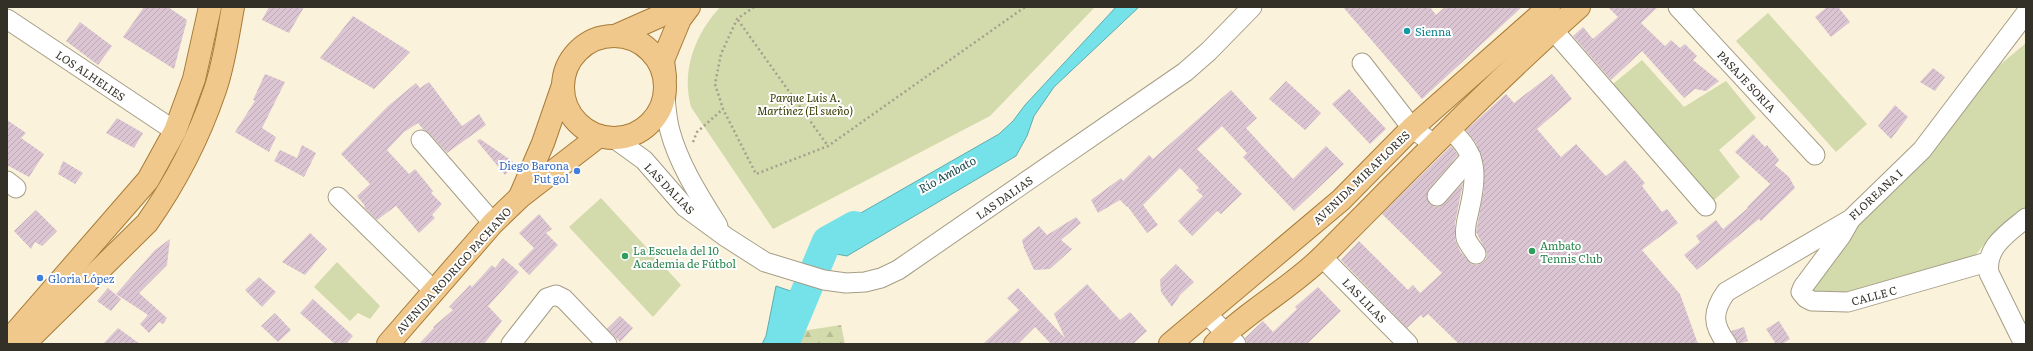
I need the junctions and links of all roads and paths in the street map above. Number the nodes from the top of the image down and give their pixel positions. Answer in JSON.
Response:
{"nodes":[{"id":1,"x":210,"y":7,"type":"edge"},
{"id":2,"x":234,"y":7,"type":"edge"},
{"id":3,"x":672,"y":7,"type":"edge"},
{"id":4,"x":689,"y":7,"type":"edge"},
{"id":5,"x":754,"y":7,"type":"edge"},
{"id":6,"x":1025,"y":7,"type":"edge"},
{"id":7,"x":1252,"y":7,"type":"edge"},
{"id":8,"x":1549,"y":7,"type":"edge"},
{"id":9,"x":1579,"y":7,"type":"edge"},
{"id":10,"x":1678,"y":7,"type":"edge"},
{"id":11,"x":2026,"y":13,"type":"edge"},
{"id":12,"x":7,"y":19,"type":"edge"},
{"id":13,"x":737,"y":19,"type":"junction"},
{"id":14,"x":1553,"y":30,"type":"junction"},
{"id":15,"x":615,"y":36,"type":"junction"},
{"id":16,"x":1362,"y":63,"type":"dead end"},
{"id":17,"x":665,"y":87,"type":"junction"},
{"id":18,"x":562,"y":88,"type":"junction"},
{"id":19,"x":723,"y":109,"type":"junction"},
{"id":20,"x":1412,"y":128,"type":"junction"},
{"id":21,"x":1450,"y":130,"type":"junction"},
{"id":22,"x":175,"y":131,"type":"junction"},
{"id":23,"x":607,"y":138,"type":"junction"},
{"id":24,"x":420,"y":140,"type":"dead end"},
{"id":25,"x":1435,"y":145,"type":"junction"},
{"id":26,"x":828,"y":146,"type":"junction"},
{"id":27,"x":1815,"y":155,"type":"dead end"},
{"id":28,"x":1471,"y":157,"type":"junction"},
{"id":29,"x":683,"y":164,"type":"junction"},
{"id":30,"x":1437,"y":196,"type":"dead end"},
{"id":31,"x":338,"y":197,"type":"dead end"},
{"id":32,"x":520,"y":197,"type":"junction"},
{"id":33,"x":1341,"y":200,"type":"junction"},
{"id":34,"x":1706,"y":206,"type":"dead end"},
{"id":35,"x":1362,"y":218,"type":"junction"},
{"id":36,"x":2026,"y":218,"type":"edge"},
{"id":37,"x":1851,"y":219,"type":"junction"},
{"id":38,"x":493,"y":223,"type":"junction"},
{"id":39,"x":726,"y":237,"type":"junction"},
{"id":40,"x":1476,"y":254,"type":"dead end"},
{"id":41,"x":1322,"y":256,"type":"junction"},
{"id":42,"x":1987,"y":262,"type":"junction"},
{"id":43,"x":1262,"y":268,"type":"junction"},
{"id":44,"x":1282,"y":290,"type":"junction"},
{"id":45,"x":434,"y":291,"type":"junction"},
{"id":46,"x":1207,"y":314,"type":"junction"},
{"id":47,"x":1226,"y":340,"type":"edge"},
{"id":48,"x":11,"y":343,"type":"edge"},
{"id":49,"x":388,"y":344,"type":"edge"},
{"id":50,"x":511,"y":344,"type":"edge"},
{"id":51,"x":607,"y":344,"type":"edge"},
{"id":52,"x":1170,"y":344,"type":"edge"},
{"id":53,"x":1408,"y":344,"type":"edge"},
{"id":54,"x":1727,"y":344,"type":"edge"},
{"id":55,"x":2024,"y":344,"type":"edge"}],
"edges":[{"from":1,"to":22,"type":"main road"},
{"from":2,"to":48,"type":"main road"},
{"from":3,"to":15,"type":"main road"},
{"from":4,"to":17,"type":"main road"},
{"from":5,"to":13,"type":"path"},
{"from":6,"to":26,"type":"path"},
{"from":7,"to":39,"type":"street","name":"LAS DALIAS"},
{"from":8,"to":20,"type":"main road","name":"AVENIDA MIRAFLORES"},
{"from":9,"to":14,"type":"main road"},
{"from":10,"to":27,"type":"street","name":"PASAJE SORIA"},
{"from":11,"to":37,"type":"street","name":"FLOREANA I"},
{"from":12,"to":22,"type":"street","name":"LOS ALHELIES"},
{"from":13,"to":19,"type":"path"},
{"from":13,"to":26,"type":"path"},
{"from":14,"to":21,"type":"main road"},
{"from":14,"to":34,"type":"street"},
{"from":15,"to":17,"type":"main road"},
{"from":15,"to":18,"type":"main road"},
{"from":16,"to":20,"type":"street"},
{"from":17,"to":23,"type":"main road"},
{"from":17,"to":29,"type":"street","name":"LAS DALIAS"},
{"from":18,"to":23,"type":"main road"},
{"from":18,"to":32,"type":"main road","name":"AVENIDA RODRIGO PACHANO"},
{"from":19,"to":26,"type":"path"},
{"from":19,"to":29,"type":"path"},
{"from":20,"to":25,"type":"street"},
{"from":20,"to":33,"type":"main road","name":"AVENIDA MIRAFLORES"},
{"from":21,"to":25,"type":"main road"},
{"from":21,"to":28,"type":"street"},
{"from":22,"to":48,"type":"main road"},
{"from":23,"to":32,"type":"main road","name":"AVENIDA RODRIGO PACHANO"},
{"from":23,"to":39,"type":"street","name":"LAS DALIAS"},
{"from":24,"to":38,"type":"street"},
{"from":25,"to":35,"type":"main road"},
{"from":28,"to":30,"type":"street"},
{"from":28,"to":40,"type":"street"},
{"from":29,"to":39,"type":"street","name":"LAS DALIAS"},
{"from":31,"to":45,"type":"street"},
{"from":32,"to":38,"type":"main road","name":"AVENIDA RODRIGO PACHANO"},
{"from":33,"to":35,"type":"street"},
{"from":33,"to":43,"type":"main road","name":"AVENIDA MIRAFLORES"},
{"from":35,"to":41,"type":"main road"},
{"from":36,"to":42,"type":"street"},
{"from":37,"to":42,"type":"street","name":"CALLE C"},
{"from":37,"to":54,"type":"street","name":"FLOREANA I"},
{"from":38,"to":45,"type":"main road","name":"AVENIDA RODRIGO PACHANO"},
{"from":41,"to":44,"type":"main road"},
{"from":41,"to":53,"type":"street","name":"LAS LILAS"},
{"from":42,"to":55,"type":"street"},
{"from":43,"to":44,"type":"main road"},
{"from":43,"to":46,"type":"main road","name":"AVENIDA MIRAFLORES"},
{"from":44,"to":47,"type":"main road"},
{"from":45,"to":49,"type":"main road","name":"AVENIDA RODRIGO PACHANO"},
{"from":46,"to":47,"type":"street"},
{"from":46,"to":52,"type":"main road","name":"AVENIDA MIRAFLORES"},
{"from":50,"to":51,"type":"street"}]}
